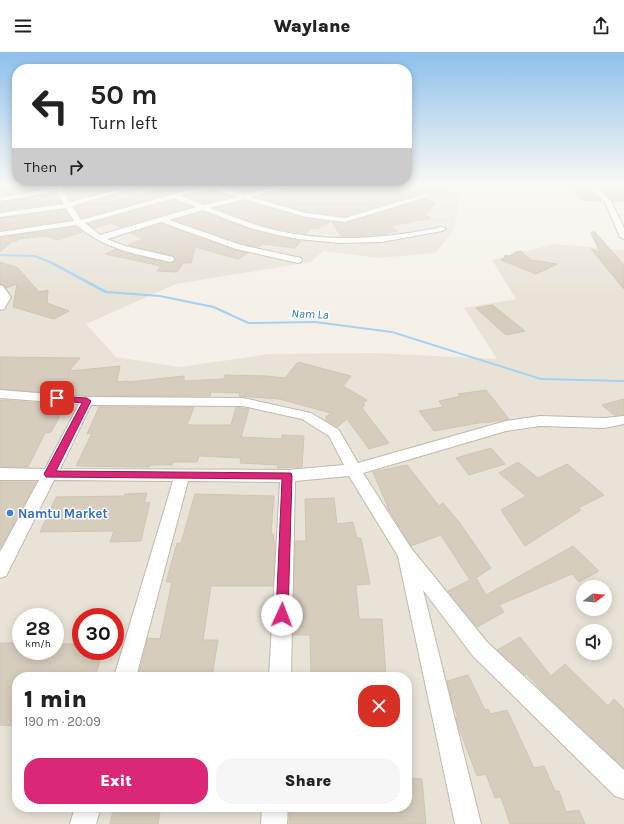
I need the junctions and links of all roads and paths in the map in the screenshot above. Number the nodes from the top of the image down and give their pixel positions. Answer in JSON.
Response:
{"nodes":[{"id":1,"x":83,"y":221,"type":"edge"},
{"id":2,"x":158,"y":221,"type":"edge"},
{"id":3,"x":165,"y":221,"type":"edge"},
{"id":4,"x":241,"y":221,"type":"edge"},
{"id":5,"x":617,"y":221,"type":"edge"},
{"id":6,"x":79,"y":222,"type":"junction"},
{"id":7,"x":442,"y":229,"type":"dead end"},
{"id":8,"x":0,"y":234,"type":"edge"},
{"id":9,"x":624,"y":237,"type":"edge"},
{"id":10,"x":100,"y":238,"type":"junction"},
{"id":11,"x":170,"y":259,"type":"dead end"},
{"id":12,"x":298,"y":260,"type":"dead end"},
{"id":13,"x":0,"y":288,"type":"edge"},
{"id":14,"x":0,"y":307,"type":"edge"},
{"id":15,"x":0,"y":394,"type":"edge"},
{"id":16,"x":87,"y":401,"type":"junction"},
{"id":17,"x":624,"y":420,"type":"edge"},
{"id":18,"x":353,"y":470,"type":"junction"},
{"id":19,"x":0,"y":474,"type":"edge"},
{"id":20,"x":49,"y":474,"type":"junction"},
{"id":21,"x":182,"y":475,"type":"junction"},
{"id":22,"x":288,"y":476,"type":"junction"},
{"id":23,"x":405,"y":553,"type":"junction"},
{"id":24,"x":0,"y":570,"type":"edge"},
{"id":25,"x":126,"y":672,"type":"edge"},
{"id":26,"x":280,"y":672,"type":"edge"},
{"id":27,"x":624,"y":787,"type":"edge"},
{"id":28,"x":87,"y":812,"type":"edge"},
{"id":29,"x":275,"y":812,"type":"edge"},
{"id":30,"x":83,"y":824,"type":"edge"},
{"id":31,"x":274,"y":824,"type":"edge"},
{"id":32,"x":468,"y":824,"type":"edge"}],
"edges":[{"from":1,"to":6,"type":"street"},
{"from":2,"to":10,"type":"street"},
{"from":3,"to":12,"type":"street"},
{"from":4,"to":7,"type":"street"},
{"from":5,"to":9,"type":"street"},
{"from":6,"to":8,"type":"street"},
{"from":6,"to":10,"type":"street"},
{"from":10,"to":11,"type":"street"},
{"from":13,"to":14,"type":"street"},
{"from":15,"to":16,"type":"street"},
{"from":16,"to":18,"type":"street"},
{"from":16,"to":20,"type":"street"},
{"from":17,"to":18,"type":"street"},
{"from":18,"to":22,"type":"street"},
{"from":18,"to":23,"type":"street"},
{"from":19,"to":20,"type":"street"},
{"from":20,"to":21,"type":"street"},
{"from":20,"to":24,"type":"street"},
{"from":21,"to":22,"type":"street"},
{"from":21,"to":25,"type":"street"},
{"from":22,"to":26,"type":"street"},
{"from":23,"to":27,"type":"street"},
{"from":23,"to":32,"type":"street"},
{"from":28,"to":30,"type":"street"},
{"from":29,"to":31,"type":"street"}]}
